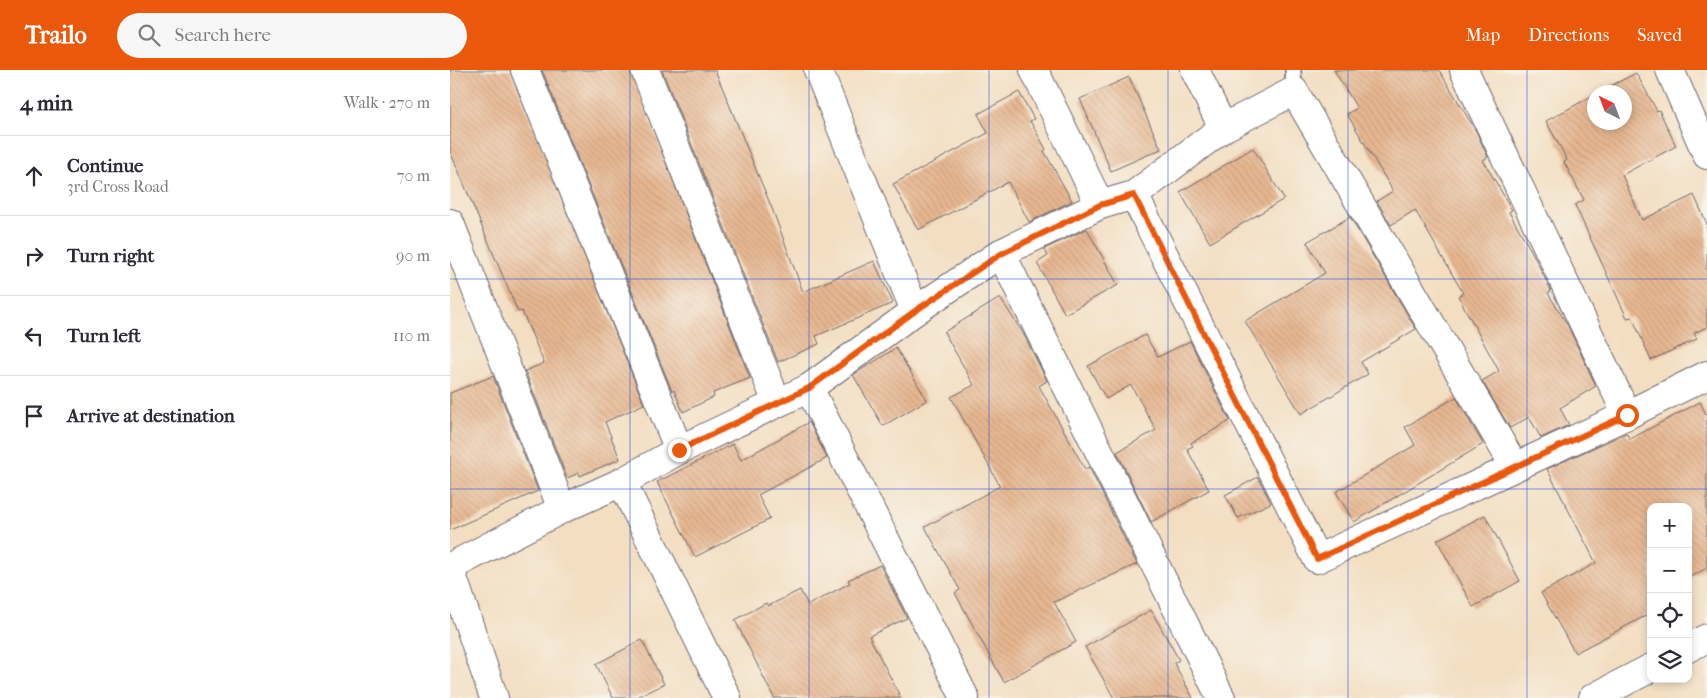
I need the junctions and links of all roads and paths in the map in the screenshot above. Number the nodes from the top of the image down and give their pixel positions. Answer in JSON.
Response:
{"nodes":[{"id":1,"x":525,"y":70,"type":"edge"},
{"id":2,"x":645,"y":70,"type":"edge"},
{"id":3,"x":818,"y":70,"type":"edge"},
{"id":4,"x":1034,"y":70,"type":"edge"},
{"id":5,"x":1195,"y":70,"type":"edge"},
{"id":6,"x":1464,"y":70,"type":"edge"},
{"id":7,"x":1670,"y":70,"type":"edge"},
{"id":8,"x":1293,"y":81,"type":"edge"},
{"id":9,"x":1223,"y":128,"type":"junction"},
{"id":10,"x":1707,"y":155,"type":"edge"},
{"id":11,"x":1134,"y":195,"type":"junction"},
{"id":12,"x":1100,"y":205,"type":"junction"},
{"id":13,"x":450,"y":223,"type":"edge"},
{"id":14,"x":1001,"y":254,"type":"junction"},
{"id":15,"x":915,"y":311,"type":"junction"},
{"id":16,"x":1707,"y":375,"type":"edge"},
{"id":17,"x":809,"y":388,"type":"junction"},
{"id":18,"x":777,"y":403,"type":"junction"},
{"id":19,"x":1627,"y":415,"type":"junction"},
{"id":20,"x":679,"y":450,"type":"junction"},
{"id":21,"x":1515,"y":467,"type":"junction"},
{"id":22,"x":622,"y":482,"type":"junction"},
{"id":23,"x":562,"y":509,"type":"junction"},
{"id":24,"x":450,"y":568,"type":"edge"},
{"id":25,"x":1707,"y":638,"type":"edge"},
{"id":26,"x":1692,"y":646,"type":"edge"},
{"id":27,"x":1647,"y":670,"type":"edge"},
{"id":28,"x":494,"y":698,"type":"edge"},
{"id":29,"x":727,"y":698,"type":"edge"},
{"id":30,"x":965,"y":698,"type":"edge"},
{"id":31,"x":1221,"y":698,"type":"edge"},
{"id":32,"x":1593,"y":698,"type":"edge"}],
"edges":[{"from":1,"to":20,"type":"street"},
{"from":2,"to":18,"type":"street"},
{"from":3,"to":15,"type":"street"},
{"from":4,"to":12,"type":"street"},
{"from":5,"to":9,"type":"street"},
{"from":6,"to":19,"type":"street"},
{"from":7,"to":10,"type":"street"},
{"from":8,"to":9,"type":"street"},
{"from":8,"to":21,"type":"street"},
{"from":9,"to":11,"type":"street"},
{"from":11,"to":12,"type":"street"},
{"from":11,"to":21,"type":"street"},
{"from":12,"to":14,"type":"street"},
{"from":13,"to":23,"type":"street"},
{"from":14,"to":15,"type":"street"},
{"from":14,"to":31,"type":"street"},
{"from":15,"to":17,"type":"street"},
{"from":16,"to":19,"type":"street"},
{"from":17,"to":18,"type":"street"},
{"from":17,"to":30,"type":"street"},
{"from":18,"to":20,"type":"street"},
{"from":19,"to":21,"type":"street"},
{"from":20,"to":22,"type":"street"},
{"from":22,"to":23,"type":"street"},
{"from":22,"to":29,"type":"street"},
{"from":23,"to":24,"type":"street"},
{"from":24,"to":28,"type":"street"},
{"from":25,"to":26,"type":"street"},
{"from":27,"to":32,"type":"street"}]}
